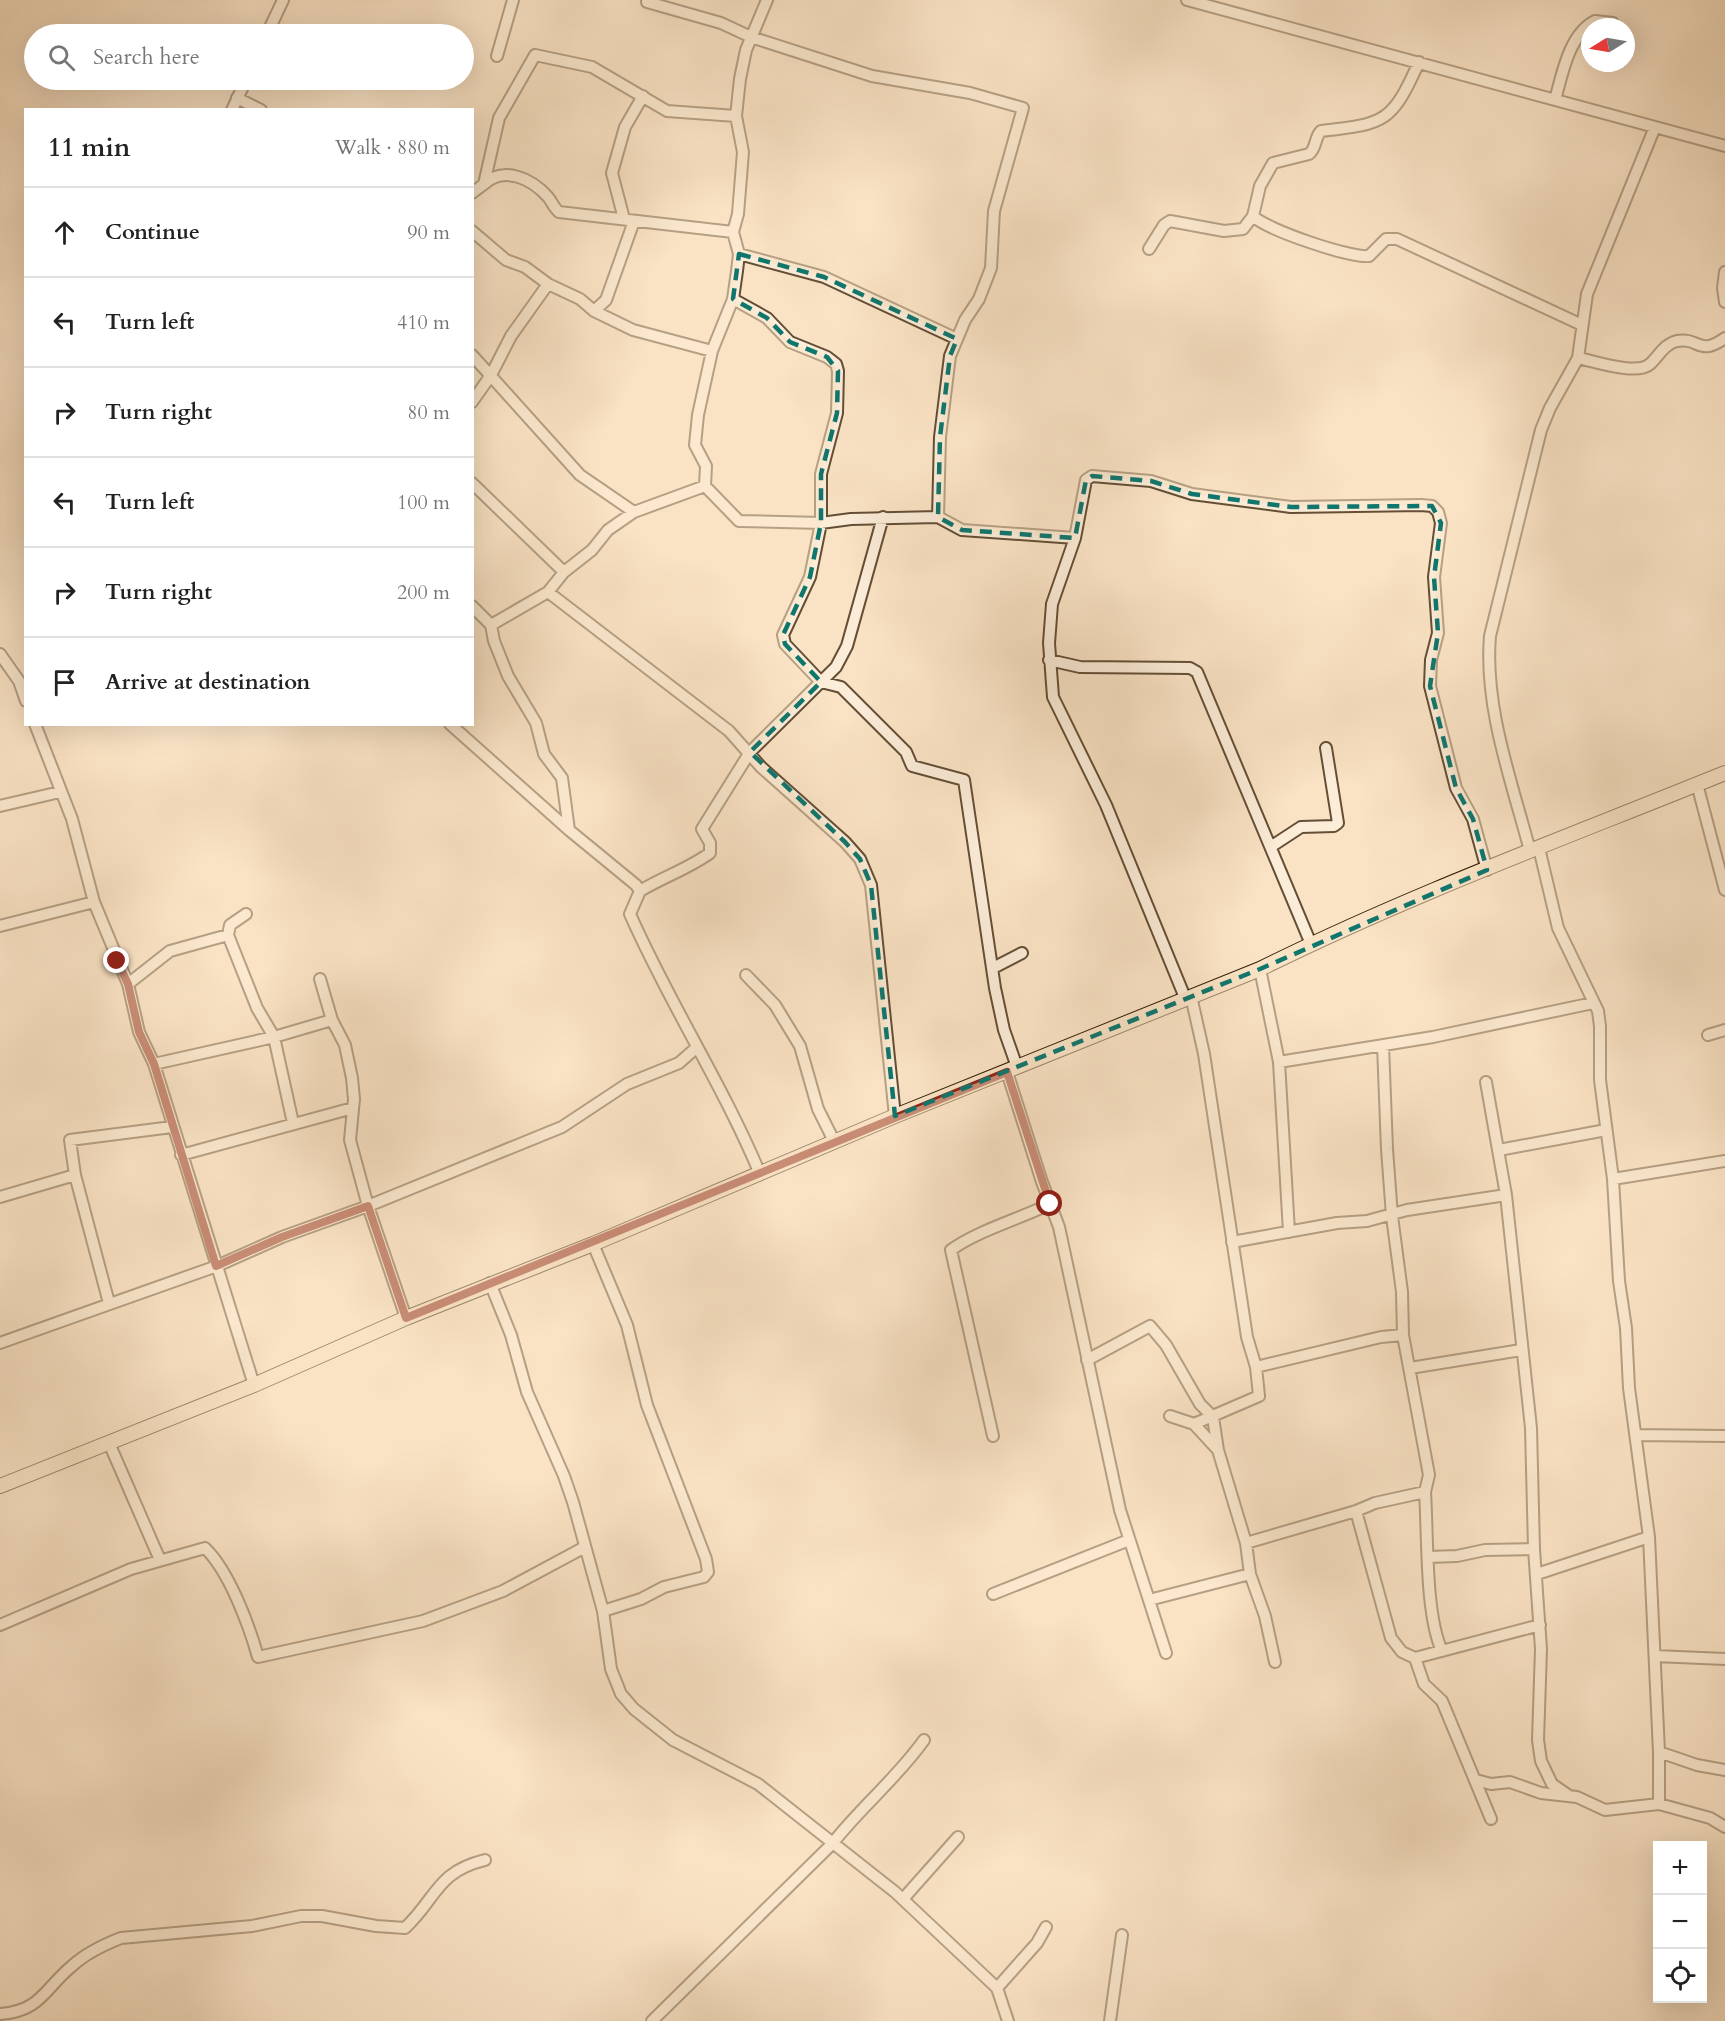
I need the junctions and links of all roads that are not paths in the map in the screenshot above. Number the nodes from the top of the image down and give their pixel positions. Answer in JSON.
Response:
{"nodes":[{"id":1,"x":283,"y":0,"type":"edge"},
{"id":2,"x":513,"y":0,"type":"edge"},
{"id":3,"x":768,"y":0,"type":"edge"},
{"id":4,"x":1187,"y":0,"type":"edge"},
{"id":5,"x":647,"y":2,"type":"dead end"},
{"id":6,"x":272,"y":24,"type":"edge"},
{"id":7,"x":1581,"y":32,"type":"edge"},
{"id":8,"x":751,"y":37,"type":"junction"},
{"id":9,"x":497,"y":56,"type":"dead end"},
{"id":10,"x":1419,"y":62,"type":"junction"},
{"id":11,"x":241,"y":90,"type":"edge"},
{"id":12,"x":643,"y":96,"type":"junction"},
{"id":13,"x":237,"y":98,"type":"junction"},
{"id":14,"x":1555,"y":100,"type":"junction"},
{"id":15,"x":233,"y":108,"type":"edge"},
{"id":16,"x":257,"y":108,"type":"edge"},
{"id":17,"x":736,"y":116,"type":"junction"},
{"id":18,"x":1655,"y":128,"type":"junction"},
{"id":19,"x":1725,"y":146,"type":"edge"},
{"id":20,"x":484,"y":184,"type":"junction"},
{"id":21,"x":474,"y":192,"type":"edge"},
{"id":22,"x":1253,"y":216,"type":"junction"},
{"id":23,"x":629,"y":220,"type":"junction"},
{"id":24,"x":734,"y":232,"type":"junction"},
{"id":25,"x":474,"y":233,"type":"edge"},
{"id":26,"x":1149,"y":249,"type":"dead end"},
{"id":27,"x":739,"y":254,"type":"junction"},
{"id":28,"x":1725,"y":272,"type":"edge"},
{"id":29,"x":548,"y":284,"type":"junction"},
{"id":30,"x":733,"y":299,"type":"junction"},
{"id":31,"x":1725,"y":302,"type":"edge"},
{"id":32,"x":594,"y":311,"type":"junction"},
{"id":33,"x":1582,"y":324,"type":"junction"},
{"id":34,"x":1725,"y":338,"type":"edge"},
{"id":35,"x":957,"y":339,"type":"junction"},
{"id":36,"x":712,"y":351,"type":"junction"},
{"id":37,"x":474,"y":357,"type":"edge"},
{"id":38,"x":1578,"y":358,"type":"junction"},
{"id":39,"x":491,"y":375,"type":"junction"},
{"id":40,"x":474,"y":399,"type":"edge"},
{"id":41,"x":474,"y":485,"type":"edge"},
{"id":42,"x":705,"y":486,"type":"junction"},
{"id":43,"x":634,"y":512,"type":"junction"},
{"id":44,"x":883,"y":517,"type":"junction"},
{"id":45,"x":938,"y":517,"type":"junction"},
{"id":46,"x":821,"y":523,"type":"junction"},
{"id":47,"x":1075,"y":538,"type":"junction"},
{"id":48,"x":564,"y":573,"type":"junction"},
{"id":49,"x":548,"y":592,"type":"junction"},
{"id":50,"x":474,"y":608,"type":"edge"},
{"id":51,"x":490,"y":625,"type":"junction"},
{"id":52,"x":0,"y":654,"type":"edge"},
{"id":53,"x":1049,"y":660,"type":"junction"},
{"id":54,"x":22,"y":676,"type":"edge"},
{"id":55,"x":821,"y":682,"type":"junction"},
{"id":56,"x":36,"y":726,"type":"edge"},
{"id":57,"x":452,"y":726,"type":"edge"},
{"id":58,"x":1326,"y":748,"type":"dead end"},
{"id":59,"x":750,"y":752,"type":"junction"},
{"id":60,"x":1725,"y":773,"type":"edge"},
{"id":61,"x":1697,"y":784,"type":"junction"},
{"id":62,"x":60,"y":792,"type":"junction"},
{"id":63,"x":0,"y":806,"type":"edge"},
{"id":64,"x":569,"y":830,"type":"junction"},
{"id":65,"x":1272,"y":846,"type":"junction"},
{"id":66,"x":1534,"y":850,"type":"junction"},
{"id":67,"x":1487,"y":870,"type":"junction"},
{"id":68,"x":1725,"y":890,"type":"edge"},
{"id":69,"x":640,"y":891,"type":"junction"},
{"id":70,"x":94,"y":902,"type":"junction"},
{"id":71,"x":246,"y":914,"type":"dead end"},
{"id":72,"x":0,"y":926,"type":"edge"},
{"id":73,"x":228,"y":935,"type":"junction"},
{"id":74,"x":1311,"y":944,"type":"junction"},
{"id":75,"x":1022,"y":953,"type":"dead end"},
{"id":76,"x":993,"y":968,"type":"junction"},
{"id":77,"x":1260,"y":969,"type":"junction"},
{"id":78,"x":746,"y":975,"type":"dead end"},
{"id":79,"x":320,"y":979,"type":"dead end"},
{"id":80,"x":128,"y":984,"type":"junction"},
{"id":81,"x":1189,"y":998,"type":"junction"},
{"id":82,"x":1593,"y":1003,"type":"junction"},
{"id":83,"x":332,"y":1020,"type":"junction"},
{"id":84,"x":1725,"y":1030,"type":"edge"},
{"id":85,"x":1708,"y":1035,"type":"dead end"},
{"id":86,"x":274,"y":1037,"type":"junction"},
{"id":87,"x":1383,"y":1045,"type":"junction"},
{"id":88,"x":696,"y":1048,"type":"junction"},
{"id":89,"x":1279,"y":1062,"type":"junction"},
{"id":90,"x":154,"y":1064,"type":"junction"},
{"id":91,"x":1012,"y":1069,"type":"junction"},
{"id":92,"x":1486,"y":1082,"type":"dead end"},
{"id":93,"x":354,"y":1108,"type":"junction"},
{"id":94,"x":895,"y":1116,"type":"junction"},
{"id":95,"x":293,"y":1123,"type":"junction"},
{"id":96,"x":172,"y":1127,"type":"junction"},
{"id":97,"x":1606,"y":1130,"type":"junction"},
{"id":98,"x":834,"y":1141,"type":"junction"},
{"id":99,"x":1499,"y":1150,"type":"junction"},
{"id":100,"x":181,"y":1155,"type":"junction"},
{"id":101,"x":1725,"y":1161,"type":"edge"},
{"id":102,"x":760,"y":1174,"type":"junction"},
{"id":103,"x":75,"y":1175,"type":"junction"},
{"id":104,"x":1613,"y":1179,"type":"junction"},
{"id":105,"x":1506,"y":1195,"type":"junction"},
{"id":106,"x":0,"y":1197,"type":"edge"},
{"id":107,"x":1050,"y":1204,"type":"junction"},
{"id":108,"x":368,"y":1206,"type":"junction"},
{"id":109,"x":1392,"y":1216,"type":"junction"},
{"id":110,"x":1288,"y":1232,"type":"junction"},
{"id":111,"x":1232,"y":1242,"type":"junction"},
{"id":112,"x":593,"y":1244,"type":"junction"},
{"id":113,"x":216,"y":1266,"type":"junction"},
{"id":114,"x":490,"y":1283,"type":"junction"},
{"id":115,"x":109,"y":1303,"type":"junction"},
{"id":116,"x":406,"y":1318,"type":"junction"},
{"id":117,"x":1403,"y":1335,"type":"junction"},
{"id":118,"x":0,"y":1343,"type":"edge"},
{"id":119,"x":1521,"y":1350,"type":"junction"},
{"id":120,"x":1087,"y":1360,"type":"junction"},
{"id":121,"x":1256,"y":1367,"type":"junction"},
{"id":122,"x":1410,"y":1368,"type":"junction"},
{"id":123,"x":254,"y":1385,"type":"junction"},
{"id":124,"x":1170,"y":1416,"type":"dead end"},
{"id":125,"x":1213,"y":1417,"type":"junction"},
{"id":126,"x":1194,"y":1424,"type":"junction"},
{"id":127,"x":1637,"y":1435,"type":"junction"},
{"id":128,"x":993,"y":1436,"type":"dead end"},
{"id":129,"x":1725,"y":1436,"type":"edge"},
{"id":130,"x":109,"y":1443,"type":"junction"},
{"id":131,"x":1218,"y":1450,"type":"junction"},
{"id":132,"x":0,"y":1486,"type":"edge"},
{"id":133,"x":1425,"y":1492,"type":"junction"},
{"id":134,"x":1356,"y":1511,"type":"junction"},
{"id":135,"x":1649,"y":1537,"type":"junction"},
{"id":136,"x":1129,"y":1540,"type":"junction"},
{"id":137,"x":1246,"y":1543,"type":"junction"},
{"id":138,"x":585,"y":1547,"type":"junction"},
{"id":139,"x":1534,"y":1549,"type":"junction"},
{"id":140,"x":1429,"y":1557,"type":"junction"},
{"id":141,"x":160,"y":1560,"type":"junction"},
{"id":142,"x":1250,"y":1574,"type":"junction"},
{"id":143,"x":1537,"y":1574,"type":"junction"},
{"id":144,"x":993,"y":1594,"type":"dead end"},
{"id":145,"x":1149,"y":1600,"type":"junction"},
{"id":146,"x":603,"y":1611,"type":"junction"},
{"id":147,"x":0,"y":1625,"type":"edge"},
{"id":148,"x":1540,"y":1625,"type":"junction"},
{"id":149,"x":1442,"y":1651,"type":"junction"},
{"id":150,"x":1166,"y":1653,"type":"dead end"},
{"id":151,"x":1655,"y":1656,"type":"junction"},
{"id":152,"x":1415,"y":1658,"type":"junction"},
{"id":153,"x":1725,"y":1659,"type":"edge"},
{"id":154,"x":1275,"y":1662,"type":"dead end"},
{"id":155,"x":924,"y":1740,"type":"dead end"},
{"id":156,"x":1659,"y":1752,"type":"junction"},
{"id":157,"x":1725,"y":1770,"type":"edge"},
{"id":158,"x":1476,"y":1780,"type":"junction"},
{"id":159,"x":1568,"y":1795,"type":"junction"},
{"id":160,"x":1659,"y":1804,"type":"junction"},
{"id":161,"x":1491,"y":1819,"type":"dead end"},
{"id":162,"x":1725,"y":1827,"type":"edge"},
{"id":163,"x":958,"y":1837,"type":"dead end"},
{"id":164,"x":832,"y":1844,"type":"junction"},
{"id":165,"x":485,"y":1860,"type":"dead end"},
{"id":166,"x":903,"y":1899,"type":"junction"},
{"id":167,"x":1046,"y":1927,"type":"dead end"},
{"id":168,"x":1122,"y":1935,"type":"dead end"},
{"id":169,"x":997,"y":1988,"type":"junction"},
{"id":170,"x":0,"y":2014,"type":"edge"},
{"id":171,"x":652,"y":2021,"type":"edge"},
{"id":172,"x":1008,"y":2021,"type":"edge"},
{"id":173,"x":1110,"y":2021,"type":"edge"}],
"edges":[{"from":1,"to":6,"type":"street"},
{"from":2,"to":9,"type":"street"},
{"from":3,"to":8,"type":"street"},
{"from":4,"to":10,"type":"street"},
{"from":5,"to":8,"type":"street"},
{"from":7,"to":14,"type":"street"},
{"from":8,"to":17,"type":"street"},
{"from":8,"to":35,"type":"street"},
{"from":10,"to":14,"type":"street"},
{"from":10,"to":22,"type":"street"},
{"from":11,"to":13,"type":"street"},
{"from":12,"to":17,"type":"street"},
{"from":12,"to":20,"type":"street"},
{"from":12,"to":23,"type":"street"},
{"from":13,"to":15,"type":"street"},
{"from":13,"to":16,"type":"street"},
{"from":14,"to":18,"type":"street"},
{"from":17,"to":24,"type":"street"},
{"from":18,"to":19,"type":"street"},
{"from":18,"to":33,"type":"street"},
{"from":20,"to":21,"type":"street"},
{"from":20,"to":23,"type":"street"},
{"from":22,"to":26,"type":"street"},
{"from":22,"to":33,"type":"street"},
{"from":23,"to":24,"type":"street"},
{"from":23,"to":32,"type":"street"},
{"from":24,"to":27,"type":"street"},
{"from":25,"to":29,"type":"street"},
{"from":27,"to":30,"type":"street"},
{"from":27,"to":35,"type":"street"},
{"from":28,"to":31,"type":"street"},
{"from":29,"to":32,"type":"street"},
{"from":29,"to":39,"type":"street"},
{"from":30,"to":36,"type":"street"},
{"from":30,"to":46,"type":"street"},
{"from":32,"to":36,"type":"street"},
{"from":33,"to":38,"type":"street"},
{"from":34,"to":38,"type":"street"},
{"from":35,"to":45,"type":"street"},
{"from":36,"to":42,"type":"street"},
{"from":37,"to":39,"type":"street"},
{"from":38,"to":66,"type":"street"},
{"from":39,"to":40,"type":"street"},
{"from":39,"to":43,"type":"street"},
{"from":41,"to":48,"type":"street"},
{"from":42,"to":43,"type":"street"},
{"from":42,"to":46,"type":"street"},
{"from":43,"to":48,"type":"street"},
{"from":44,"to":45,"type":"street"},
{"from":44,"to":46,"type":"street"},
{"from":44,"to":55,"type":"street"},
{"from":45,"to":47,"type":"street"},
{"from":46,"to":55,"type":"street"},
{"from":47,"to":53,"type":"street"},
{"from":47,"to":67,"type":"street"},
{"from":48,"to":49,"type":"street"},
{"from":49,"to":51,"type":"street"},
{"from":49,"to":59,"type":"street"},
{"from":50,"to":51,"type":"street"},
{"from":51,"to":64,"type":"street"},
{"from":52,"to":54,"type":"street"},
{"from":53,"to":65,"type":"street"},
{"from":53,"to":81,"type":"street"},
{"from":55,"to":59,"type":"street"},
{"from":55,"to":76,"type":"street"},
{"from":56,"to":62,"type":"street"},
{"from":57,"to":64,"type":"street"},
{"from":58,"to":65,"type":"street"},
{"from":59,"to":69,"type":"street"},
{"from":59,"to":94,"type":"street"},
{"from":60,"to":61,"type":"main road"},
{"from":61,"to":66,"type":"main road"},
{"from":61,"to":68,"type":"street"},
{"from":62,"to":63,"type":"street"},
{"from":62,"to":70,"type":"street"},
{"from":64,"to":69,"type":"street"},
{"from":65,"to":74,"type":"street"},
{"from":66,"to":67,"type":"main road"},
{"from":66,"to":82,"type":"street"},
{"from":67,"to":74,"type":"main road"},
{"from":69,"to":88,"type":"street"},
{"from":70,"to":72,"type":"street"},
{"from":70,"to":80,"type":"street"},
{"from":71,"to":73,"type":"street"},
{"from":73,"to":80,"type":"street"},
{"from":73,"to":86,"type":"street"},
{"from":74,"to":77,"type":"main road"},
{"from":75,"to":76,"type":"street"},
{"from":76,"to":91,"type":"street"},
{"from":77,"to":81,"type":"main road"},
{"from":77,"to":89,"type":"street"},
{"from":78,"to":98,"type":"street"},
{"from":79,"to":83,"type":"street"},
{"from":80,"to":90,"type":"street"},
{"from":81,"to":91,"type":"main road"},
{"from":81,"to":111,"type":"street"},
{"from":82,"to":87,"type":"street"},
{"from":82,"to":97,"type":"street"},
{"from":83,"to":86,"type":"street"},
{"from":83,"to":93,"type":"street"},
{"from":84,"to":85,"type":"street"},
{"from":86,"to":90,"type":"street"},
{"from":86,"to":95,"type":"street"},
{"from":87,"to":89,"type":"street"},
{"from":87,"to":109,"type":"street"},
{"from":88,"to":102,"type":"street"},
{"from":88,"to":108,"type":"street"},
{"from":89,"to":110,"type":"street"},
{"from":90,"to":96,"type":"street"},
{"from":91,"to":94,"type":"main road"},
{"from":91,"to":107,"type":"street"},
{"from":92,"to":99,"type":"street"},
{"from":93,"to":95,"type":"street"},
{"from":93,"to":108,"type":"street"},
{"from":94,"to":98,"type":"main road"},
{"from":95,"to":100,"type":"street"},
{"from":96,"to":100,"type":"street"},
{"from":96,"to":103,"type":"street"},
{"from":97,"to":99,"type":"street"},
{"from":97,"to":104,"type":"street"},
{"from":98,"to":102,"type":"main road"},
{"from":99,"to":105,"type":"street"},
{"from":100,"to":113,"type":"street"},
{"from":101,"to":104,"type":"street"},
{"from":102,"to":112,"type":"main road"},
{"from":103,"to":106,"type":"street"},
{"from":103,"to":115,"type":"street"},
{"from":104,"to":127,"type":"street"},
{"from":105,"to":109,"type":"street"},
{"from":105,"to":119,"type":"street"},
{"from":107,"to":120,"type":"street"},
{"from":107,"to":128,"type":"street"},
{"from":108,"to":113,"type":"street"},
{"from":108,"to":116,"type":"street"},
{"from":109,"to":110,"type":"street"},
{"from":109,"to":117,"type":"street"},
{"from":110,"to":111,"type":"street"},
{"from":111,"to":121,"type":"street"},
{"from":112,"to":114,"type":"main road"},
{"from":112,"to":146,"type":"street"},
{"from":113,"to":115,"type":"street"},
{"from":113,"to":123,"type":"street"},
{"from":114,"to":116,"type":"main road"},
{"from":114,"to":138,"type":"street"},
{"from":115,"to":118,"type":"street"},
{"from":116,"to":123,"type":"main road"},
{"from":117,"to":121,"type":"street"},
{"from":117,"to":122,"type":"street"},
{"from":119,"to":122,"type":"street"},
{"from":119,"to":139,"type":"street"},
{"from":120,"to":125,"type":"street"},
{"from":120,"to":136,"type":"street"},
{"from":121,"to":125,"type":"street"},
{"from":122,"to":133,"type":"street"},
{"from":123,"to":130,"type":"main road"},
{"from":124,"to":126,"type":"street"},
{"from":125,"to":126,"type":"street"},
{"from":125,"to":131,"type":"street"},
{"from":126,"to":131,"type":"street"},
{"from":127,"to":129,"type":"street"},
{"from":127,"to":135,"type":"street"},
{"from":130,"to":132,"type":"main road"},
{"from":130,"to":141,"type":"street"},
{"from":131,"to":137,"type":"street"},
{"from":133,"to":134,"type":"street"},
{"from":133,"to":140,"type":"street"},
{"from":134,"to":137,"type":"street"},
{"from":134,"to":152,"type":"street"},
{"from":135,"to":143,"type":"street"},
{"from":135,"to":151,"type":"street"},
{"from":136,"to":144,"type":"street"},
{"from":136,"to":145,"type":"street"},
{"from":137,"to":142,"type":"street"},
{"from":138,"to":141,"type":"street"},
{"from":138,"to":146,"type":"street"},
{"from":139,"to":140,"type":"street"},
{"from":139,"to":143,"type":"street"},
{"from":140,"to":149,"type":"street"},
{"from":141,"to":147,"type":"street"},
{"from":142,"to":145,"type":"street"},
{"from":142,"to":154,"type":"street"},
{"from":143,"to":148,"type":"street"},
{"from":145,"to":150,"type":"street"},
{"from":146,"to":164,"type":"street"},
{"from":148,"to":149,"type":"street"},
{"from":148,"to":159,"type":"street"},
{"from":149,"to":152,"type":"street"},
{"from":151,"to":153,"type":"street"},
{"from":151,"to":156,"type":"street"},
{"from":152,"to":158,"type":"street"},
{"from":155,"to":164,"type":"street"},
{"from":156,"to":157,"type":"street"},
{"from":156,"to":160,"type":"street"},
{"from":158,"to":159,"type":"street"},
{"from":158,"to":161,"type":"street"},
{"from":159,"to":160,"type":"street"},
{"from":160,"to":162,"type":"street"},
{"from":163,"to":166,"type":"street"},
{"from":164,"to":166,"type":"street"},
{"from":164,"to":171,"type":"street"},
{"from":165,"to":170,"type":"street"},
{"from":166,"to":169,"type":"street"},
{"from":167,"to":169,"type":"street"},
{"from":168,"to":173,"type":"street"},
{"from":169,"to":172,"type":"street"}]}
